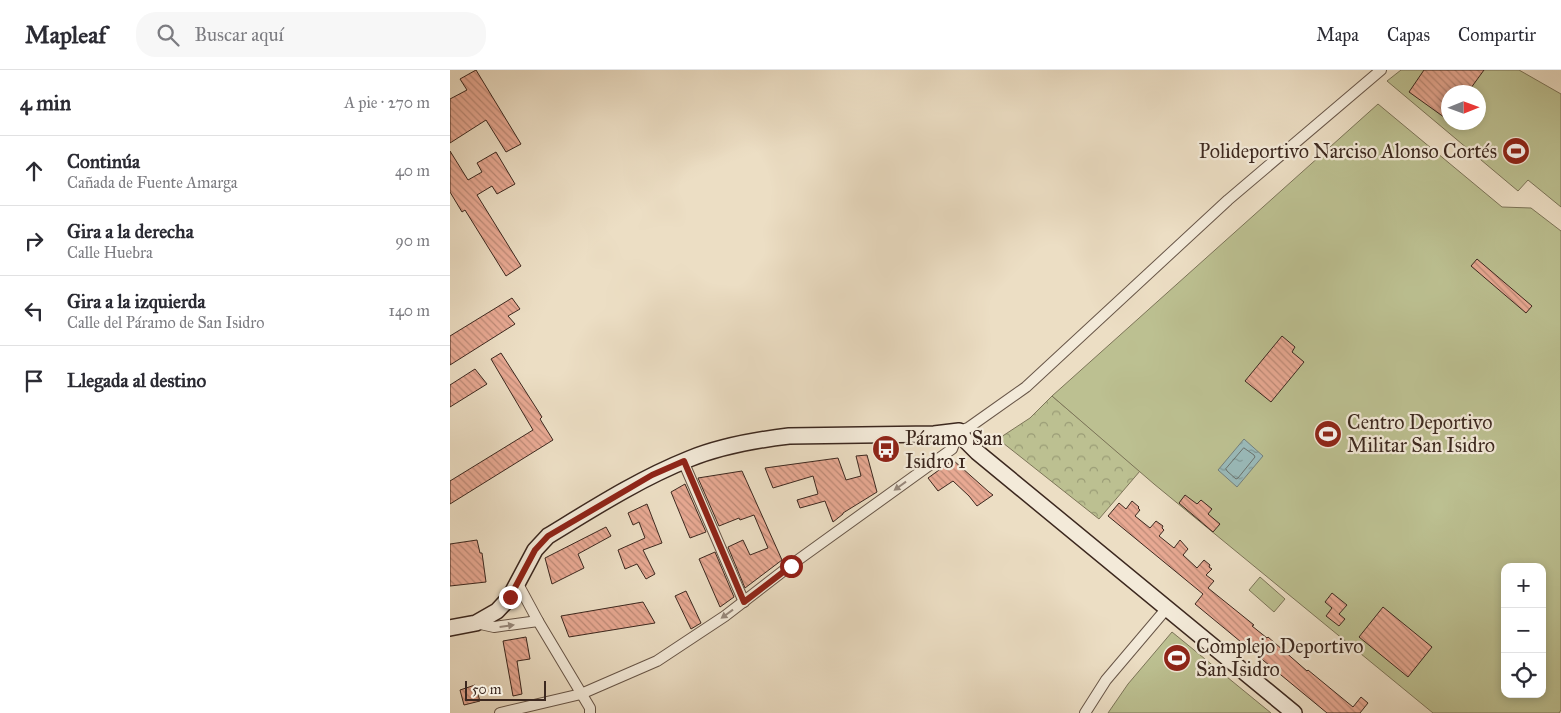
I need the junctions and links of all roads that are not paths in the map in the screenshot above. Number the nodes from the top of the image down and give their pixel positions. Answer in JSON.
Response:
{"nodes":[{"id":1,"x":1381,"y":70,"type":"edge"},
{"id":2,"x":959,"y":430,"type":"junction"},
{"id":3,"x":684,"y":461,"type":"junction"},
{"id":4,"x":518,"y":584,"type":"junction"},
{"id":5,"x":744,"y":602,"type":"junction"},
{"id":6,"x":1167,"y":608,"type":"junction"},
{"id":7,"x":538,"y":621,"type":"junction"},
{"id":8,"x":476,"y":623,"type":"junction"},
{"id":9,"x":450,"y":628,"type":"edge"},
{"id":10,"x":582,"y":694,"type":"junction"},
{"id":11,"x":590,"y":711,"type":"edge"},
{"id":12,"x":500,"y":713,"type":"edge"},
{"id":13,"x":1085,"y":713,"type":"edge"},
{"id":14,"x":1294,"y":713,"type":"edge"}],
"edges":[{"from":1,"to":2,"type":"street"},
{"from":2,"to":3,"type":"street"},
{"from":2,"to":5,"type":"street","one_way":true},
{"from":2,"to":6,"type":"street"},
{"from":3,"to":4,"type":"street"},
{"from":3,"to":5,"type":"street"},
{"from":4,"to":7,"type":"street"},
{"from":4,"to":8,"type":"street"},
{"from":5,"to":10,"type":"street","one_way":true},
{"from":6,"to":13,"type":"street"},
{"from":6,"to":14,"type":"street"},
{"from":8,"to":7,"type":"street","one_way":true},
{"from":7,"to":10,"type":"street"},
{"from":8,"to":9,"type":"street"},
{"from":10,"to":11,"type":"street"},
{"from":10,"to":12,"type":"street"}]}
